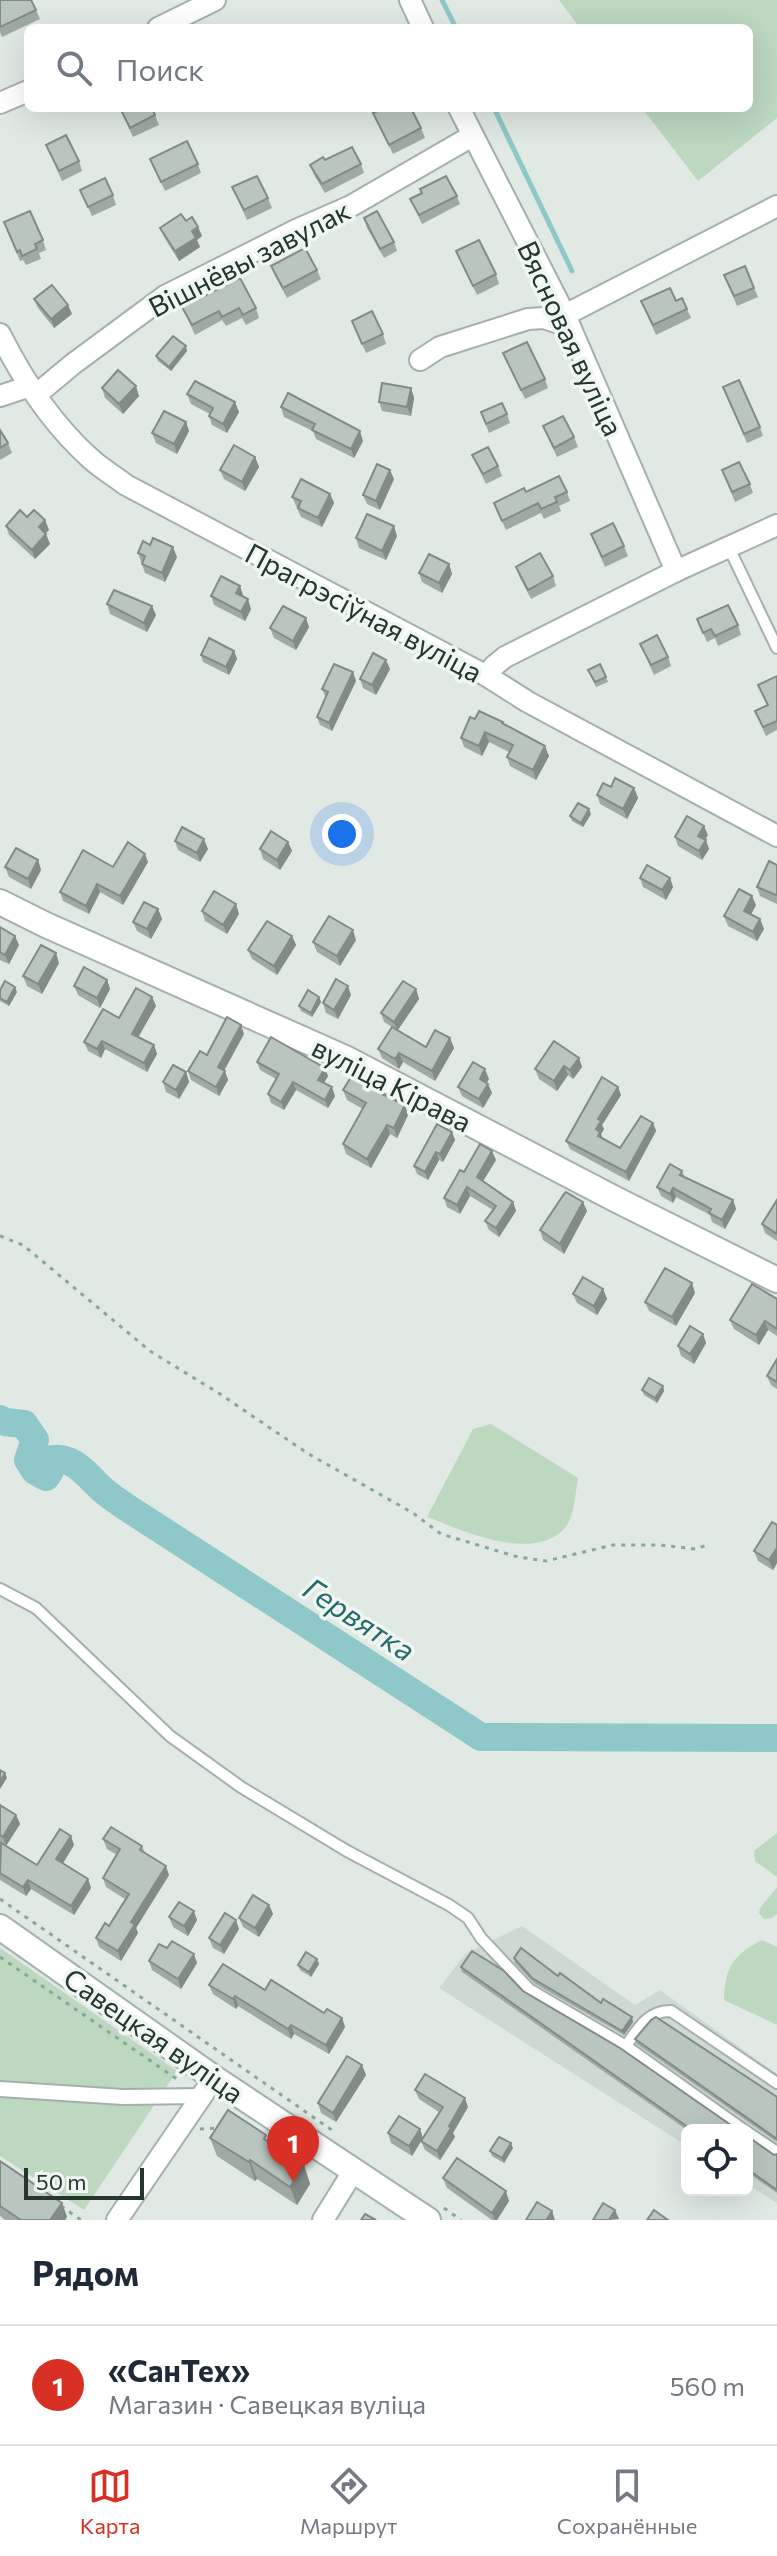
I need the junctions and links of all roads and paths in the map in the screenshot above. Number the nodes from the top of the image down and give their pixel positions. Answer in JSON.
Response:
{"nodes":[{"id":1,"x":215,"y":0,"type":"edge"},
{"id":2,"x":410,"y":0,"type":"edge"},
{"id":3,"x":166,"y":24,"type":"edge"},
{"id":4,"x":421,"y":24,"type":"edge"},
{"id":5,"x":24,"y":93,"type":"edge"},
{"id":6,"x":0,"y":103,"type":"edge"},
{"id":7,"x":461,"y":112,"type":"edge"},
{"id":8,"x":472,"y":136,"type":"junction"},
{"id":9,"x":777,"y":206,"type":"edge"},
{"id":10,"x":567,"y":321,"type":"junction"},
{"id":11,"x":0,"y":334,"type":"edge"},
{"id":12,"x":420,"y":360,"type":"dead end"},
{"id":13,"x":34,"y":390,"type":"junction"},
{"id":14,"x":0,"y":396,"type":"edge"},
{"id":15,"x":777,"y":525,"type":"edge"},
{"id":16,"x":729,"y":548,"type":"junction"},
{"id":17,"x":676,"y":571,"type":"junction"},
{"id":18,"x":777,"y":648,"type":"edge"},
{"id":19,"x":487,"y":676,"type":"junction"},
{"id":20,"x":777,"y":836,"type":"edge"},
{"id":21,"x":0,"y":902,"type":"edge"},
{"id":22,"x":0,"y":1236,"type":"edge"},
{"id":23,"x":777,"y":1280,"type":"edge"},
{"id":24,"x":707,"y":1545,"type":"dead end"},
{"id":25,"x":0,"y":1589,"type":"edge"},
{"id":26,"x":0,"y":1899,"type":"edge"},
{"id":27,"x":0,"y":1927,"type":"edge"},
{"id":28,"x":626,"y":2046,"type":"junction"},
{"id":29,"x":777,"y":2083,"type":"edge"},
{"id":30,"x":208,"y":2087,"type":"junction"},
{"id":31,"x":0,"y":2089,"type":"edge"},
{"id":32,"x":735,"y":2124,"type":"edge"},
{"id":33,"x":221,"y":2127,"type":"edge"},
{"id":34,"x":179,"y":2130,"type":"junction"},
{"id":35,"x":336,"y":2133,"type":"dead end"},
{"id":36,"x":753,"y":2136,"type":"edge"},
{"id":37,"x":777,"y":2152,"type":"edge"},
{"id":38,"x":354,"y":2170,"type":"junction"},
{"id":39,"x":58,"y":2204,"type":"edge"},
{"id":40,"x":432,"y":2211,"type":"edge"},
{"id":41,"x":81,"y":2220,"type":"edge"},
{"id":42,"x":117,"y":2220,"type":"edge"},
{"id":43,"x":323,"y":2220,"type":"edge"},
{"id":44,"x":461,"y":2220,"type":"edge"}],
"edges":[{"from":1,"to":3,"type":"street"},
{"from":2,"to":4,"type":"street"},
{"from":5,"to":6,"type":"street"},
{"from":7,"to":8,"type":"street","name":"Вясновая вуліца"},
{"from":8,"to":10,"type":"street","name":"Вясновая вуліца"},
{"from":8,"to":13,"type":"street","name":"Вішнёвы завулак"},
{"from":9,"to":10,"type":"street"},
{"from":10,"to":12,"type":"street"},
{"from":10,"to":17,"type":"street","name":"Вясновая вуліца"},
{"from":11,"to":13,"type":"street","name":"Прагрэсіўная вуліца"},
{"from":13,"to":14,"type":"street"},
{"from":13,"to":19,"type":"street","name":"Прагрэсіўная вуліца"},
{"from":15,"to":16,"type":"street"},
{"from":16,"to":17,"type":"street"},
{"from":16,"to":18,"type":"lane"},
{"from":17,"to":19,"type":"street"},
{"from":19,"to":20,"type":"street","name":"Прагрэсіўная вуліца"},
{"from":21,"to":23,"type":"street","name":"вуліца Кірава"},
{"from":22,"to":24,"type":"path"},
{"from":25,"to":28,"type":"lane"},
{"from":26,"to":35,"type":"path"},
{"from":27,"to":30,"type":"street","name":"Савецкая вуліца"},
{"from":28,"to":29,"type":"lane"},
{"from":28,"to":32,"type":"lane"},
{"from":30,"to":31,"type":"street"},
{"from":30,"to":34,"type":"street"},
{"from":30,"to":38,"type":"street","name":"Савецкая вуліца"},
{"from":33,"to":34,"type":"path"},
{"from":34,"to":42,"type":"street"},
{"from":36,"to":37,"type":"lane"},
{"from":38,"to":40,"type":"street","name":"Савецкая вуліца"},
{"from":38,"to":43,"type":"street"},
{"from":39,"to":41,"type":"path"},
{"from":40,"to":44,"type":"path"}]}
